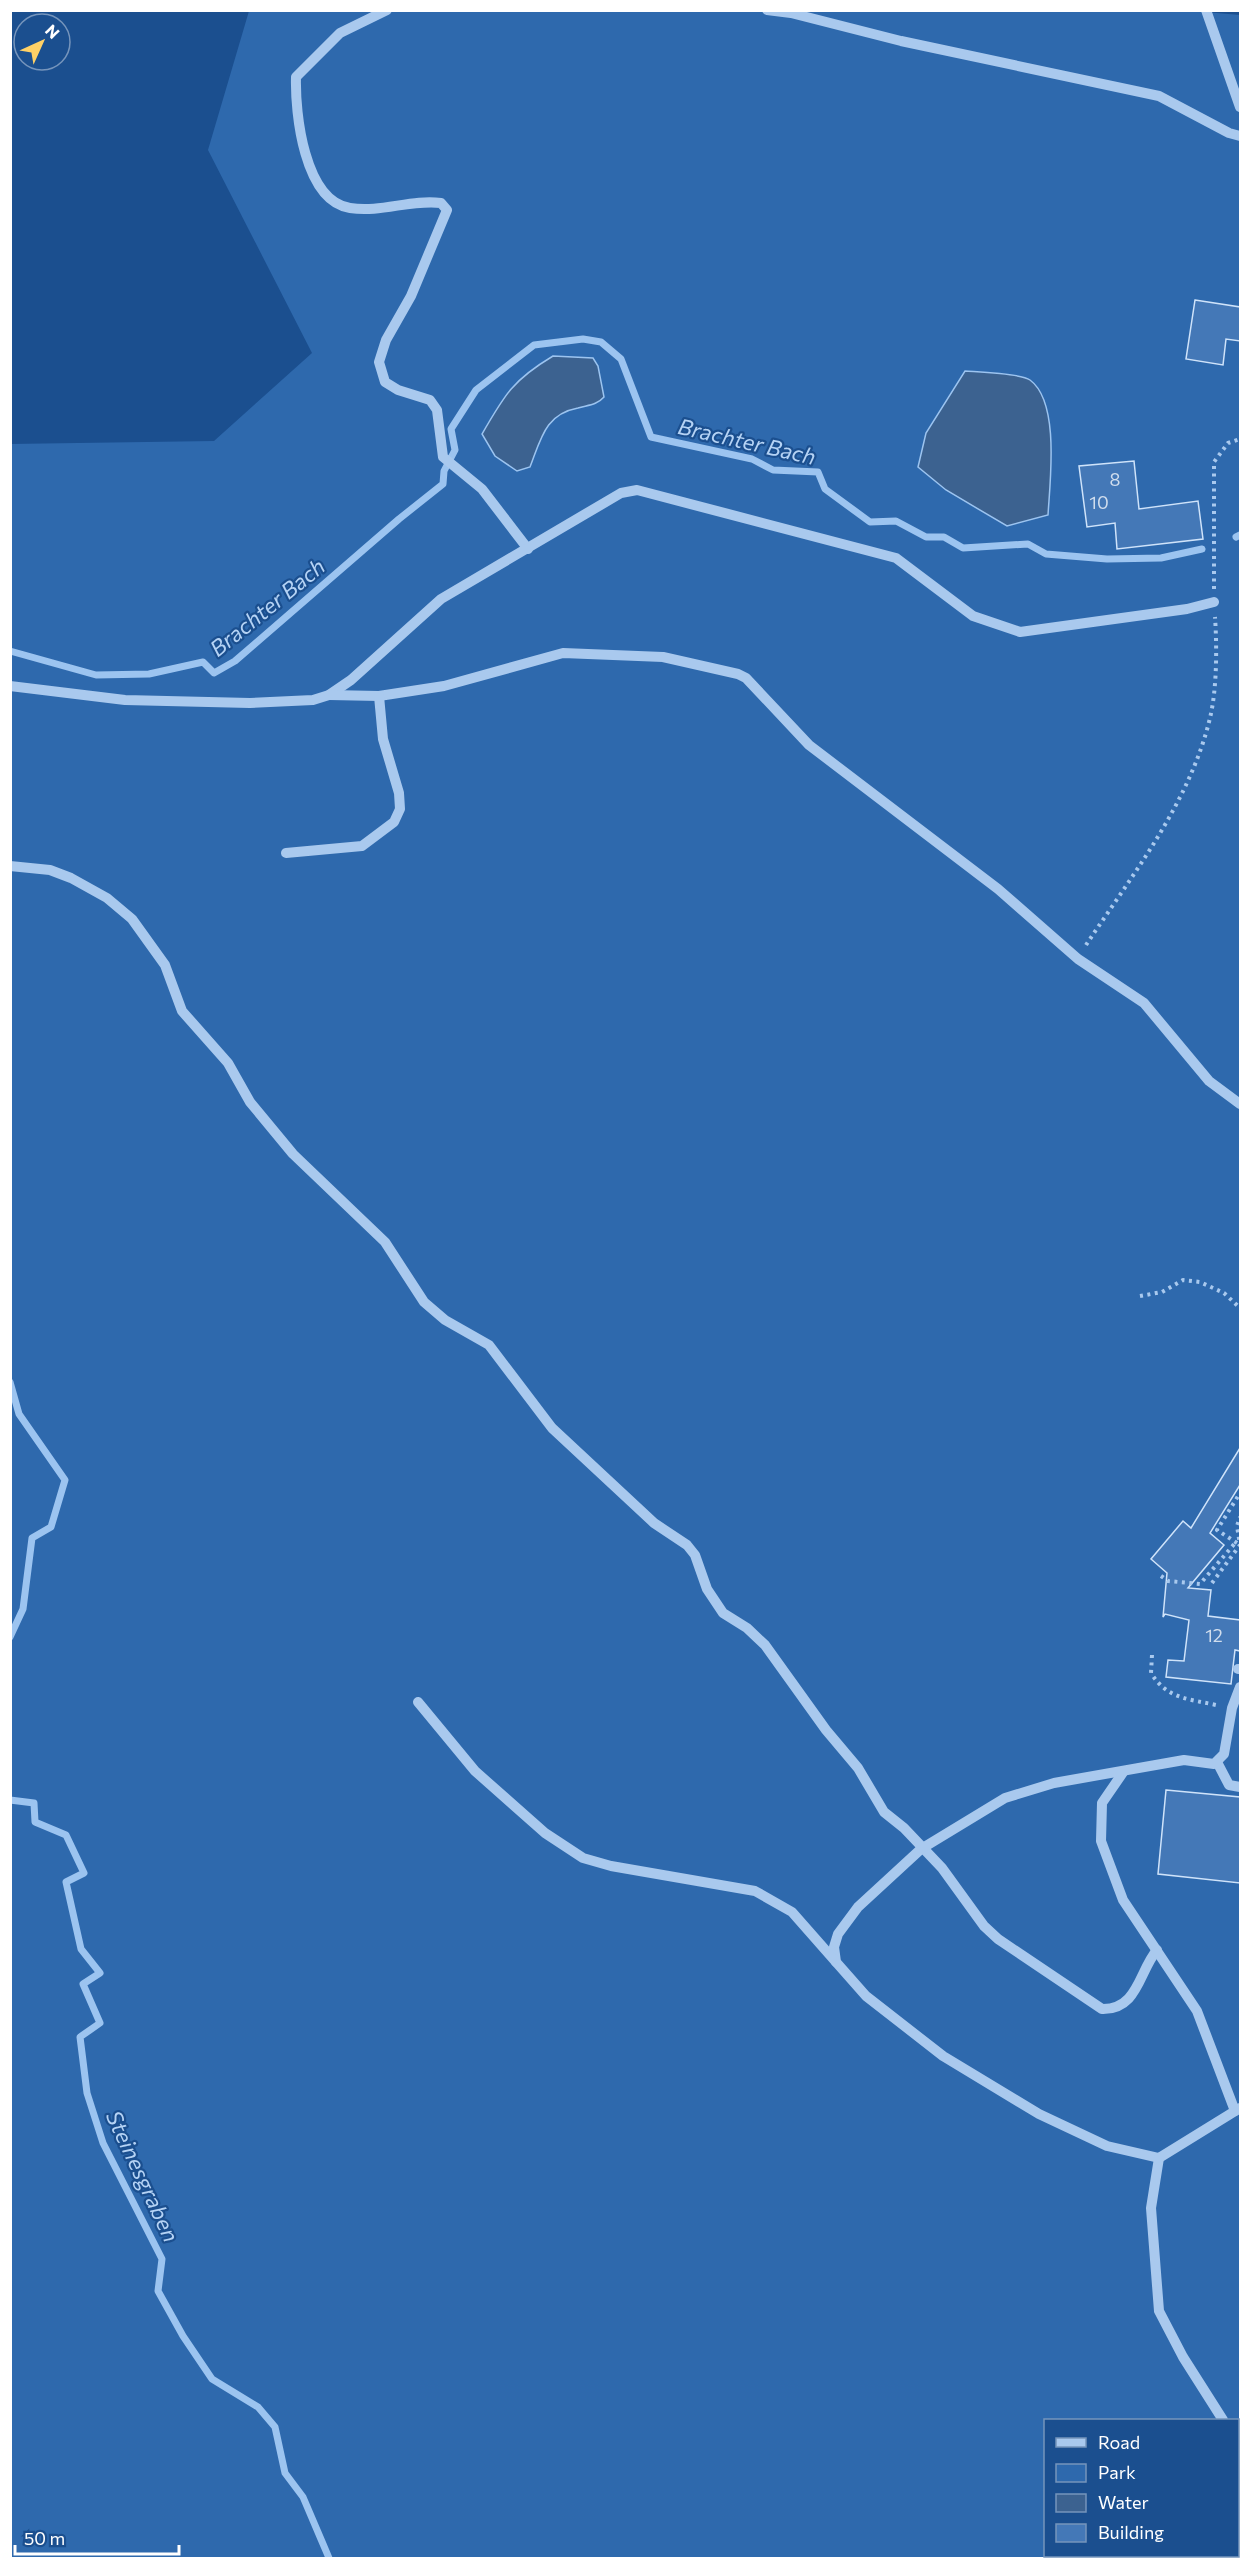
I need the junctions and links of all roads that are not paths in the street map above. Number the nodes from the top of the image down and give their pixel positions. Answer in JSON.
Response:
{"nodes":[{"id":1,"x":387,"y":10,"type":"edge"},
{"id":2,"x":767,"y":10,"type":"edge"},
{"id":3,"x":1206,"y":10,"type":"edge"},
{"id":4,"x":1240,"y":106,"type":"edge"},
{"id":5,"x":1240,"y":135,"type":"edge"},
{"id":6,"x":528,"y":549,"type":"junction"},
{"id":7,"x":1214,"y":602,"type":"road end"},
{"id":8,"x":10,"y":686,"type":"edge"},
{"id":9,"x":329,"y":695,"type":"junction"},
{"id":10,"x":379,"y":696,"type":"junction"},
{"id":11,"x":285,"y":853,"type":"dead end"},
{"id":12,"x":10,"y":866,"type":"edge"},
{"id":13,"x":1240,"y":1104,"type":"edge"},
{"id":14,"x":1240,"y":1687,"type":"edge"},
{"id":15,"x":418,"y":1702,"type":"dead end"},
{"id":16,"x":1217,"y":1762,"type":"junction"},
{"id":17,"x":1124,"y":1772,"type":"junction"},
{"id":18,"x":1240,"y":1787,"type":"edge"},
{"id":19,"x":921,"y":1849,"type":"junction"},
{"id":20,"x":1156,"y":1950,"type":"junction"},
{"id":21,"x":836,"y":1962,"type":"junction"},
{"id":22,"x":1238,"y":2109,"type":"edge"},
{"id":23,"x":1159,"y":2158,"type":"junction"},
{"id":24,"x":1222,"y":2419,"type":"edge"}],
"edges":[{"from":1,"to":6,"type":"street"},
{"from":2,"to":5,"type":"street"},
{"from":3,"to":4,"type":"street"},
{"from":6,"to":7,"type":"street"},
{"from":6,"to":9,"type":"street"},
{"from":8,"to":9,"type":"street"},
{"from":9,"to":10,"type":"street"},
{"from":10,"to":11,"type":"street"},
{"from":10,"to":13,"type":"street"},
{"from":12,"to":19,"type":"street"},
{"from":14,"to":16,"type":"street"},
{"from":15,"to":21,"type":"street"},
{"from":16,"to":17,"type":"street"},
{"from":16,"to":18,"type":"street"},
{"from":17,"to":19,"type":"street"},
{"from":17,"to":20,"type":"street"},
{"from":19,"to":20,"type":"street"},
{"from":19,"to":21,"type":"street"},
{"from":20,"to":22,"type":"street"},
{"from":21,"to":23,"type":"street"},
{"from":22,"to":23,"type":"street"},
{"from":23,"to":24,"type":"street"}]}
